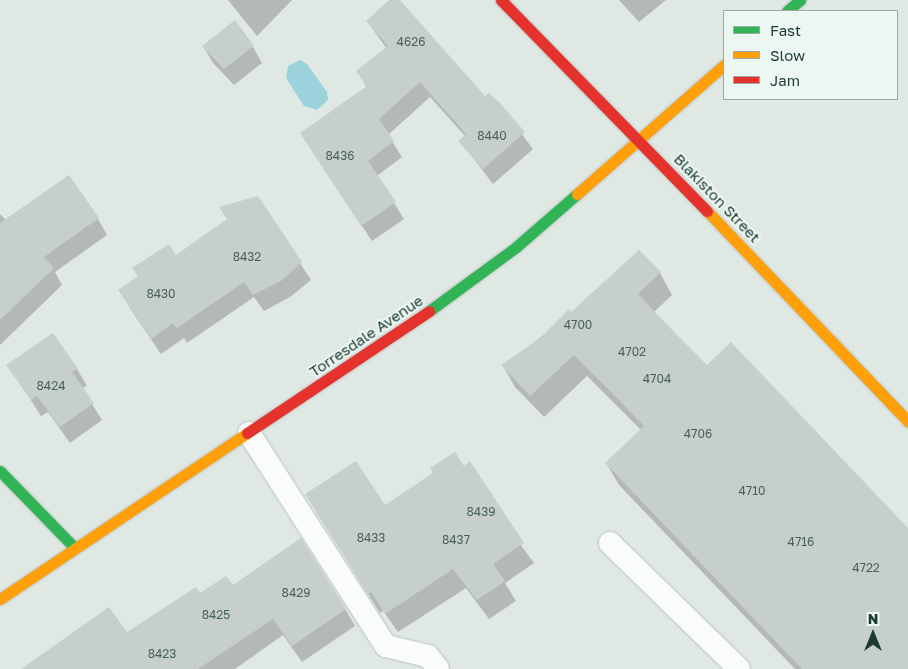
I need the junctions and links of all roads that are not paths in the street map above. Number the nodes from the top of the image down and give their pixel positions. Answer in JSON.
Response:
{"nodes":[{"id":1,"x":501,"y":0,"type":"edge"},
{"id":2,"x":800,"y":0,"type":"edge"},
{"id":3,"x":788,"y":10,"type":"edge"},
{"id":4,"x":723,"y":66,"type":"edge"},
{"id":5,"x":639,"y":139,"type":"junction"},
{"id":6,"x":908,"y":420,"type":"edge"},
{"id":7,"x":249,"y":433,"type":"junction"},
{"id":8,"x":0,"y":471,"type":"edge"},
{"id":9,"x":610,"y":542,"type":"dead end"},
{"id":10,"x":75,"y":548,"type":"junction"},
{"id":11,"x":0,"y":599,"type":"edge"},
{"id":12,"x":438,"y":669,"type":"edge"},
{"id":13,"x":739,"y":669,"type":"edge"}],
"edges":[{"from":1,"to":5,"type":"street","name":"Blakiston Street"},
{"from":2,"to":3,"type":"street"},
{"from":4,"to":5,"type":"street","name":"Torresdale Avenue"},
{"from":5,"to":6,"type":"street","name":"Blakiston Street"},
{"from":5,"to":7,"type":"street","name":"Torresdale Avenue"},
{"from":7,"to":10,"type":"street","name":"Torresdale Avenue"},
{"from":7,"to":12,"type":"lane"},
{"from":8,"to":10,"type":"street"},
{"from":9,"to":13,"type":"lane"},
{"from":10,"to":11,"type":"street","name":"Torresdale Avenue"}]}
